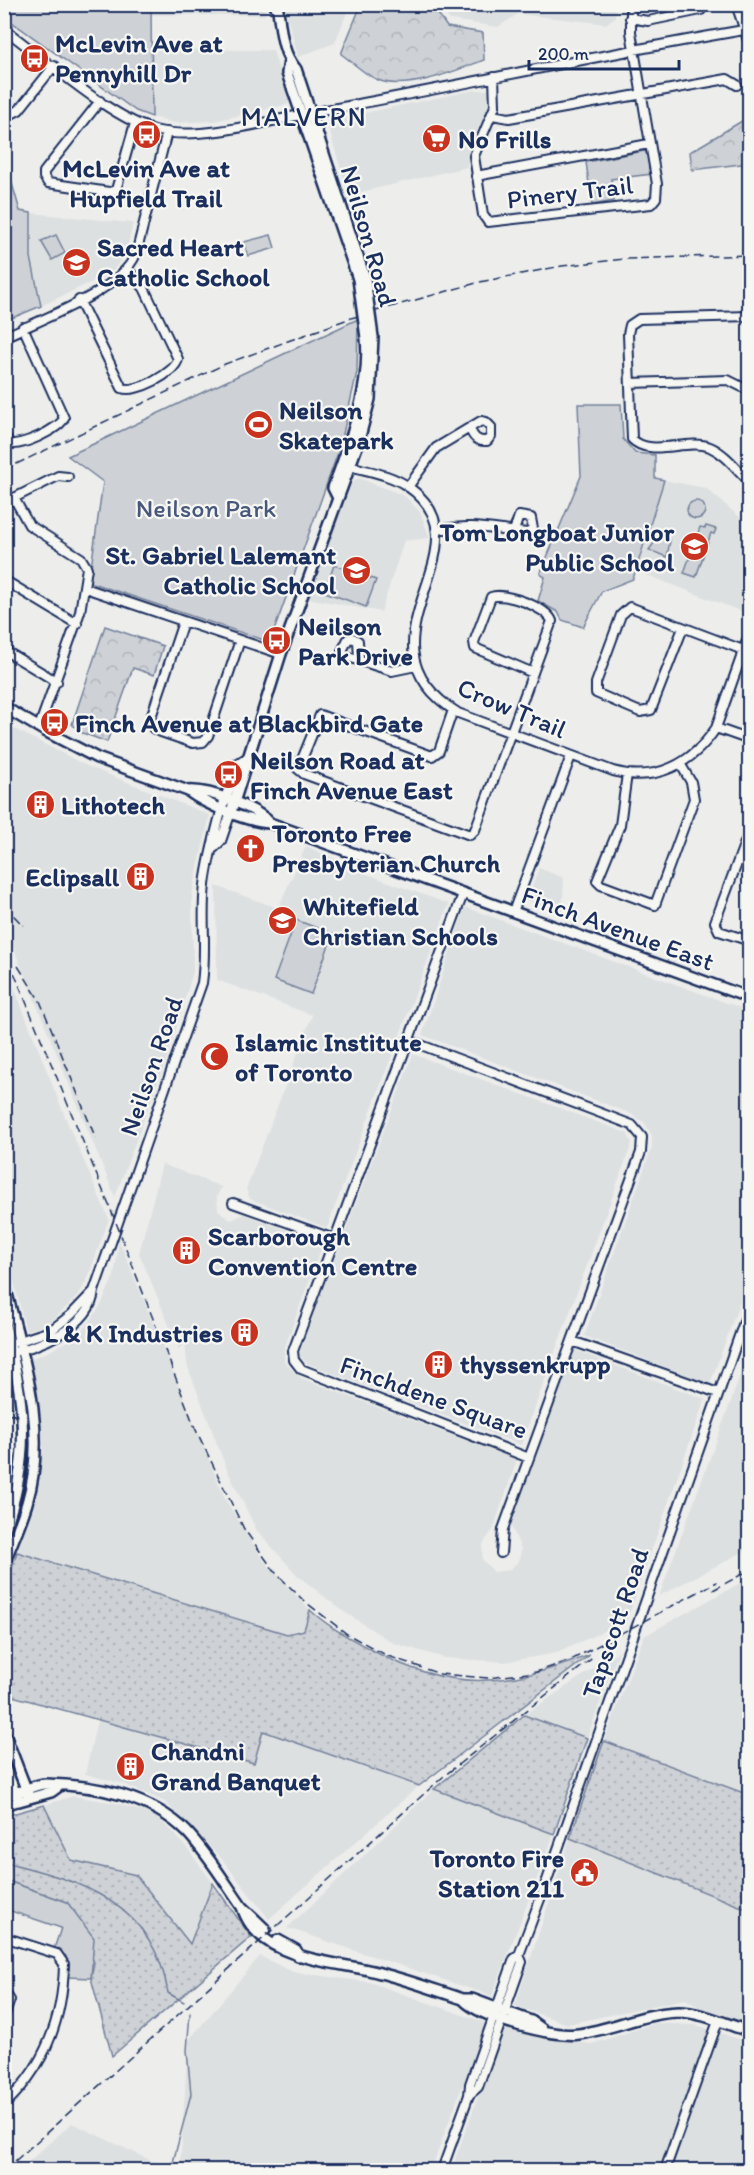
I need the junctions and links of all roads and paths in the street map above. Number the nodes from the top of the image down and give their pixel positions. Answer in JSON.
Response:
{"nodes":[{"id":1,"x":631,"y":4,"type":"edge"},
{"id":2,"x":704,"y":4,"type":"edge"},
{"id":3,"x":736,"y":4,"type":"edge"},
{"id":4,"x":743,"y":4,"type":"edge"},
{"id":5,"x":278,"y":6,"type":"edge"},
{"id":6,"x":630,"y":18,"type":"junction"},
{"id":7,"x":748,"y":28,"type":"edge"},
{"id":8,"x":4,"y":29,"type":"edge"},
{"id":9,"x":750,"y":46,"type":"edge"},
{"id":10,"x":634,"y":51,"type":"junction"},
{"id":11,"x":54,"y":66,"type":"junction"},
{"id":12,"x":494,"y":77,"type":"junction"},
{"id":13,"x":738,"y":85,"type":"dead end"},
{"id":14,"x":642,"y":94,"type":"junction"},
{"id":15,"x":100,"y":101,"type":"junction"},
{"id":16,"x":305,"y":114,"type":"junction"},
{"id":17,"x":492,"y":115,"type":"junction"},
{"id":18,"x":4,"y":118,"type":"edge"},
{"id":19,"x":135,"y":123,"type":"junction"},
{"id":20,"x":167,"y":132,"type":"junction"},
{"id":21,"x":650,"y":144,"type":"junction"},
{"id":22,"x":476,"y":176,"type":"junction"},
{"id":23,"x":128,"y":270,"type":"junction"},
{"id":24,"x":79,"y":300,"type":"junction"},
{"id":25,"x":750,"y":316,"type":"edge"},
{"id":26,"x":23,"y":327,"type":"junction"},
{"id":27,"x":4,"y":337,"type":"edge"},
{"id":28,"x":630,"y":383,"type":"junction"},
{"id":29,"x":750,"y":391,"type":"edge"},
{"id":30,"x":470,"y":429,"type":"dead end"},
{"id":31,"x":4,"y":434,"type":"edge"},
{"id":32,"x":346,"y":465,"type":"junction"},
{"id":33,"x":68,"y":477,"type":"dead end"},
{"id":34,"x":750,"y":482,"type":"edge"},
{"id":35,"x":408,"y":487,"type":"junction"},
{"id":36,"x":14,"y":498,"type":"junction"},
{"id":37,"x":4,"y":503,"type":"edge"},
{"id":38,"x":438,"y":530,"type":"junction"},
{"id":39,"x":514,"y":531,"type":"dead end"},
{"id":40,"x":4,"y":580,"type":"edge"},
{"id":41,"x":85,"y":588,"type":"junction"},
{"id":42,"x":183,"y":622,"type":"junction"},
{"id":43,"x":77,"y":624,"type":"junction"},
{"id":44,"x":683,"y":628,"type":"junction"},
{"id":45,"x":750,"y":632,"type":"edge"},
{"id":46,"x":240,"y":640,"type":"junction"},
{"id":47,"x":4,"y":650,"type":"edge"},
{"id":48,"x":743,"y":650,"type":"junction"},
{"id":49,"x":281,"y":654,"type":"junction"},
{"id":50,"x":359,"y":658,"type":"dead end"},
{"id":51,"x":416,"y":666,"type":"junction"},
{"id":52,"x":533,"y":673,"type":"junction"},
{"id":53,"x":57,"y":682,"type":"junction"},
{"id":54,"x":4,"y":707,"type":"edge"},
{"id":55,"x":453,"y":710,"type":"junction"},
{"id":56,"x":39,"y":727,"type":"junction"},
{"id":57,"x":716,"y":728,"type":"junction"},
{"id":58,"x":511,"y":733,"type":"junction"},
{"id":59,"x":750,"y":740,"type":"edge"},
{"id":60,"x":571,"y":756,"type":"junction"},
{"id":61,"x":681,"y":765,"type":"junction"},
{"id":62,"x":627,"y":774,"type":"junction"},
{"id":63,"x":228,"y":805,"type":"junction"},
{"id":64,"x":750,"y":829,"type":"edge"},
{"id":65,"x":463,"y":894,"type":"junction"},
{"id":66,"x":513,"y":912,"type":"junction"},
{"id":67,"x":750,"y":941,"type":"edge"},
{"id":68,"x":750,"y":998,"type":"edge"},
{"id":69,"x":408,"y":1040,"type":"junction"},
{"id":70,"x":233,"y":1203,"type":"dead end"},
{"id":71,"x":334,"y":1239,"type":"junction"},
{"id":72,"x":4,"y":1282,"type":"edge"},
{"id":73,"x":750,"y":1305,"type":"edge"},
{"id":74,"x":4,"y":1322,"type":"edge"},
{"id":75,"x":572,"y":1341,"type":"junction"},
{"id":76,"x":12,"y":1348,"type":"edge"},
{"id":77,"x":718,"y":1393,"type":"junction"},
{"id":78,"x":4,"y":1421,"type":"edge"},
{"id":79,"x":529,"y":1458,"type":"junction"},
{"id":80,"x":4,"y":1494,"type":"edge"},
{"id":81,"x":4,"y":1532,"type":"edge"},
{"id":82,"x":501,"y":1553,"type":"dead end"},
{"id":83,"x":4,"y":1563,"type":"edge"},
{"id":84,"x":4,"y":1732,"type":"edge"},
{"id":85,"x":4,"y":1766,"type":"edge"},
{"id":86,"x":28,"y":1793,"type":"junction"},
{"id":87,"x":4,"y":1797,"type":"edge"},
{"id":88,"x":17,"y":1797,"type":"junction"},
{"id":89,"x":4,"y":1806,"type":"edge"},
{"id":90,"x":4,"y":1937,"type":"edge"},
{"id":91,"x":4,"y":1991,"type":"edge"},
{"id":92,"x":500,"y":2014,"type":"junction"},
{"id":93,"x":4,"y":2017,"type":"edge"},
{"id":94,"x":718,"y":2021,"type":"junction"},
{"id":95,"x":748,"y":2031,"type":"edge"},
{"id":96,"x":4,"y":2105,"type":"edge"},
{"id":97,"x":442,"y":2170,"type":"edge"},
{"id":98,"x":665,"y":2170,"type":"edge"}],
"edges":[{"from":1,"to":6,"type":"street","name":"Pinery Trail"},
{"from":2,"to":6,"type":"street"},
{"from":3,"to":7,"type":"street"},
{"from":4,"to":7,"type":"street"},
{"from":5,"to":16,"type":"main road","name":"Neilson Road"},
{"from":6,"to":10,"type":"street","name":"Pinery Trail"},
{"from":7,"to":9,"type":"street"},
{"from":7,"to":10,"type":"street"},
{"from":8,"to":11,"type":"street"},
{"from":10,"to":12,"type":"street"},
{"from":10,"to":14,"type":"street","name":"Pinery Trail"},
{"from":11,"to":15,"type":"street"},
{"from":11,"to":18,"type":"street"},
{"from":12,"to":16,"type":"street"},
{"from":12,"to":17,"type":"street","name":"Pinery Trail"},
{"from":13,"to":14,"type":"street"},
{"from":14,"to":17,"type":"street"},
{"from":14,"to":21,"type":"street","name":"Pinery Trail"},
{"from":15,"to":19,"type":"street"},
{"from":15,"to":19,"type":"street"},
{"from":16,"to":20,"type":"street"},
{"from":16,"to":32,"type":"main road","name":"Neilson Road","bridge":true},
{"from":17,"to":22,"type":"street","name":"Pinery Trail"},
{"from":19,"to":20,"type":"street"},
{"from":20,"to":23,"type":"street"},
{"from":21,"to":22,"type":"street"},
{"from":21,"to":22,"type":"street","name":"Pinery Trail"},
{"from":23,"to":24,"type":"street"},
{"from":23,"to":24,"type":"street"},
{"from":24,"to":26,"type":"street"},
{"from":25,"to":28,"type":"street"},
{"from":26,"to":27,"type":"street"},
{"from":26,"to":31,"type":"street"},
{"from":28,"to":29,"type":"street"},
{"from":28,"to":34,"type":"street"},
{"from":30,"to":35,"type":"street"},
{"from":32,"to":35,"type":"street","name":"Crow Trail"},
{"from":32,"to":49,"type":"main road","name":"Neilson Road"},
{"from":33,"to":36,"type":"street"},
{"from":35,"to":38,"type":"street","name":"Crow Trail"},
{"from":36,"to":37,"type":"street"},
{"from":36,"to":41,"type":"street"},
{"from":38,"to":39,"type":"street"},
{"from":38,"to":51,"type":"street","name":"Crow Trail"},
{"from":40,"to":43,"type":"street"},
{"from":41,"to":42,"type":"street"},
{"from":41,"to":43,"type":"street"},
{"from":42,"to":46,"type":"street"},
{"from":42,"to":46,"type":"street"},
{"from":43,"to":53,"type":"street"},
{"from":44,"to":44,"type":"street"},
{"from":44,"to":48,"type":"street"},
{"from":45,"to":48,"type":"street","name":"Crow Trail"},
{"from":46,"to":49,"type":"street"},
{"from":47,"to":53,"type":"street"},
{"from":48,"to":57,"type":"street","name":"Crow Trail"},
{"from":49,"to":63,"type":"main road","name":"Neilson Road"},
{"from":50,"to":51,"type":"street"},
{"from":51,"to":55,"type":"street","name":"Crow Trail"},
{"from":52,"to":52,"type":"street"},
{"from":52,"to":58,"type":"street"},
{"from":53,"to":56,"type":"street"},
{"from":54,"to":56,"type":"main road","name":"Finch Avenue East"},
{"from":55,"to":58,"type":"street","name":"Crow Trail"},
{"from":55,"to":58,"type":"street"},
{"from":56,"to":63,"type":"main road","name":"Finch Avenue East"},
{"from":57,"to":59,"type":"street"},
{"from":57,"to":61,"type":"street","name":"Crow Trail"},
{"from":58,"to":60,"type":"street","name":"Crow Trail"},
{"from":60,"to":62,"type":"street","name":"Crow Trail"},
{"from":60,"to":66,"type":"street"},
{"from":61,"to":62,"type":"street","name":"Crow Trail"},
{"from":61,"to":62,"type":"street"},
{"from":63,"to":65,"type":"main road","name":"Finch Avenue East"},
{"from":63,"to":76,"type":"street","name":"Neilson Road"},
{"from":64,"to":67,"type":"street"},
{"from":65,"to":66,"type":"main road","name":"Finch Avenue East"},
{"from":65,"to":69,"type":"street","name":"Finchdene Square"},
{"from":66,"to":68,"type":"main road","name":"Finch Avenue East"},
{"from":69,"to":71,"type":"street","name":"Finchdene Square"},
{"from":69,"to":75,"type":"street","name":"Finchdene Square"},
{"from":70,"to":71,"type":"street"},
{"from":71,"to":79,"type":"street","name":"Finchdene Square"},
{"from":72,"to":76,"type":"main road"},
{"from":73,"to":77,"type":"street","name":"Tapscott Road"},
{"from":74,"to":76,"type":"main road"},
{"from":75,"to":77,"type":"street"},
{"from":75,"to":79,"type":"street","name":"Finchdene Square"},
{"from":76,"to":81,"type":"main road"},
{"from":76,"to":83,"type":"main road"},
{"from":77,"to":92,"type":"street","name":"Tapscott Road"},
{"from":78,"to":80,"type":"street"},
{"from":79,"to":82,"type":"street"},
{"from":84,"to":86,"type":"main road"},
{"from":85,"to":88,"type":"main road"},
{"from":86,"to":88,"type":"main road"},
{"from":86,"to":92,"type":"main road"},
{"from":87,"to":88,"type":"street"},
{"from":88,"to":89,"type":"street"},
{"from":90,"to":96,"type":"street"},
{"from":91,"to":93,"type":"street"},
{"from":92,"to":94,"type":"main road"},
{"from":92,"to":97,"type":"street","name":"Tapscott Road"},
{"from":94,"to":95,"type":"main road"},
{"from":94,"to":98,"type":"street"}]}
